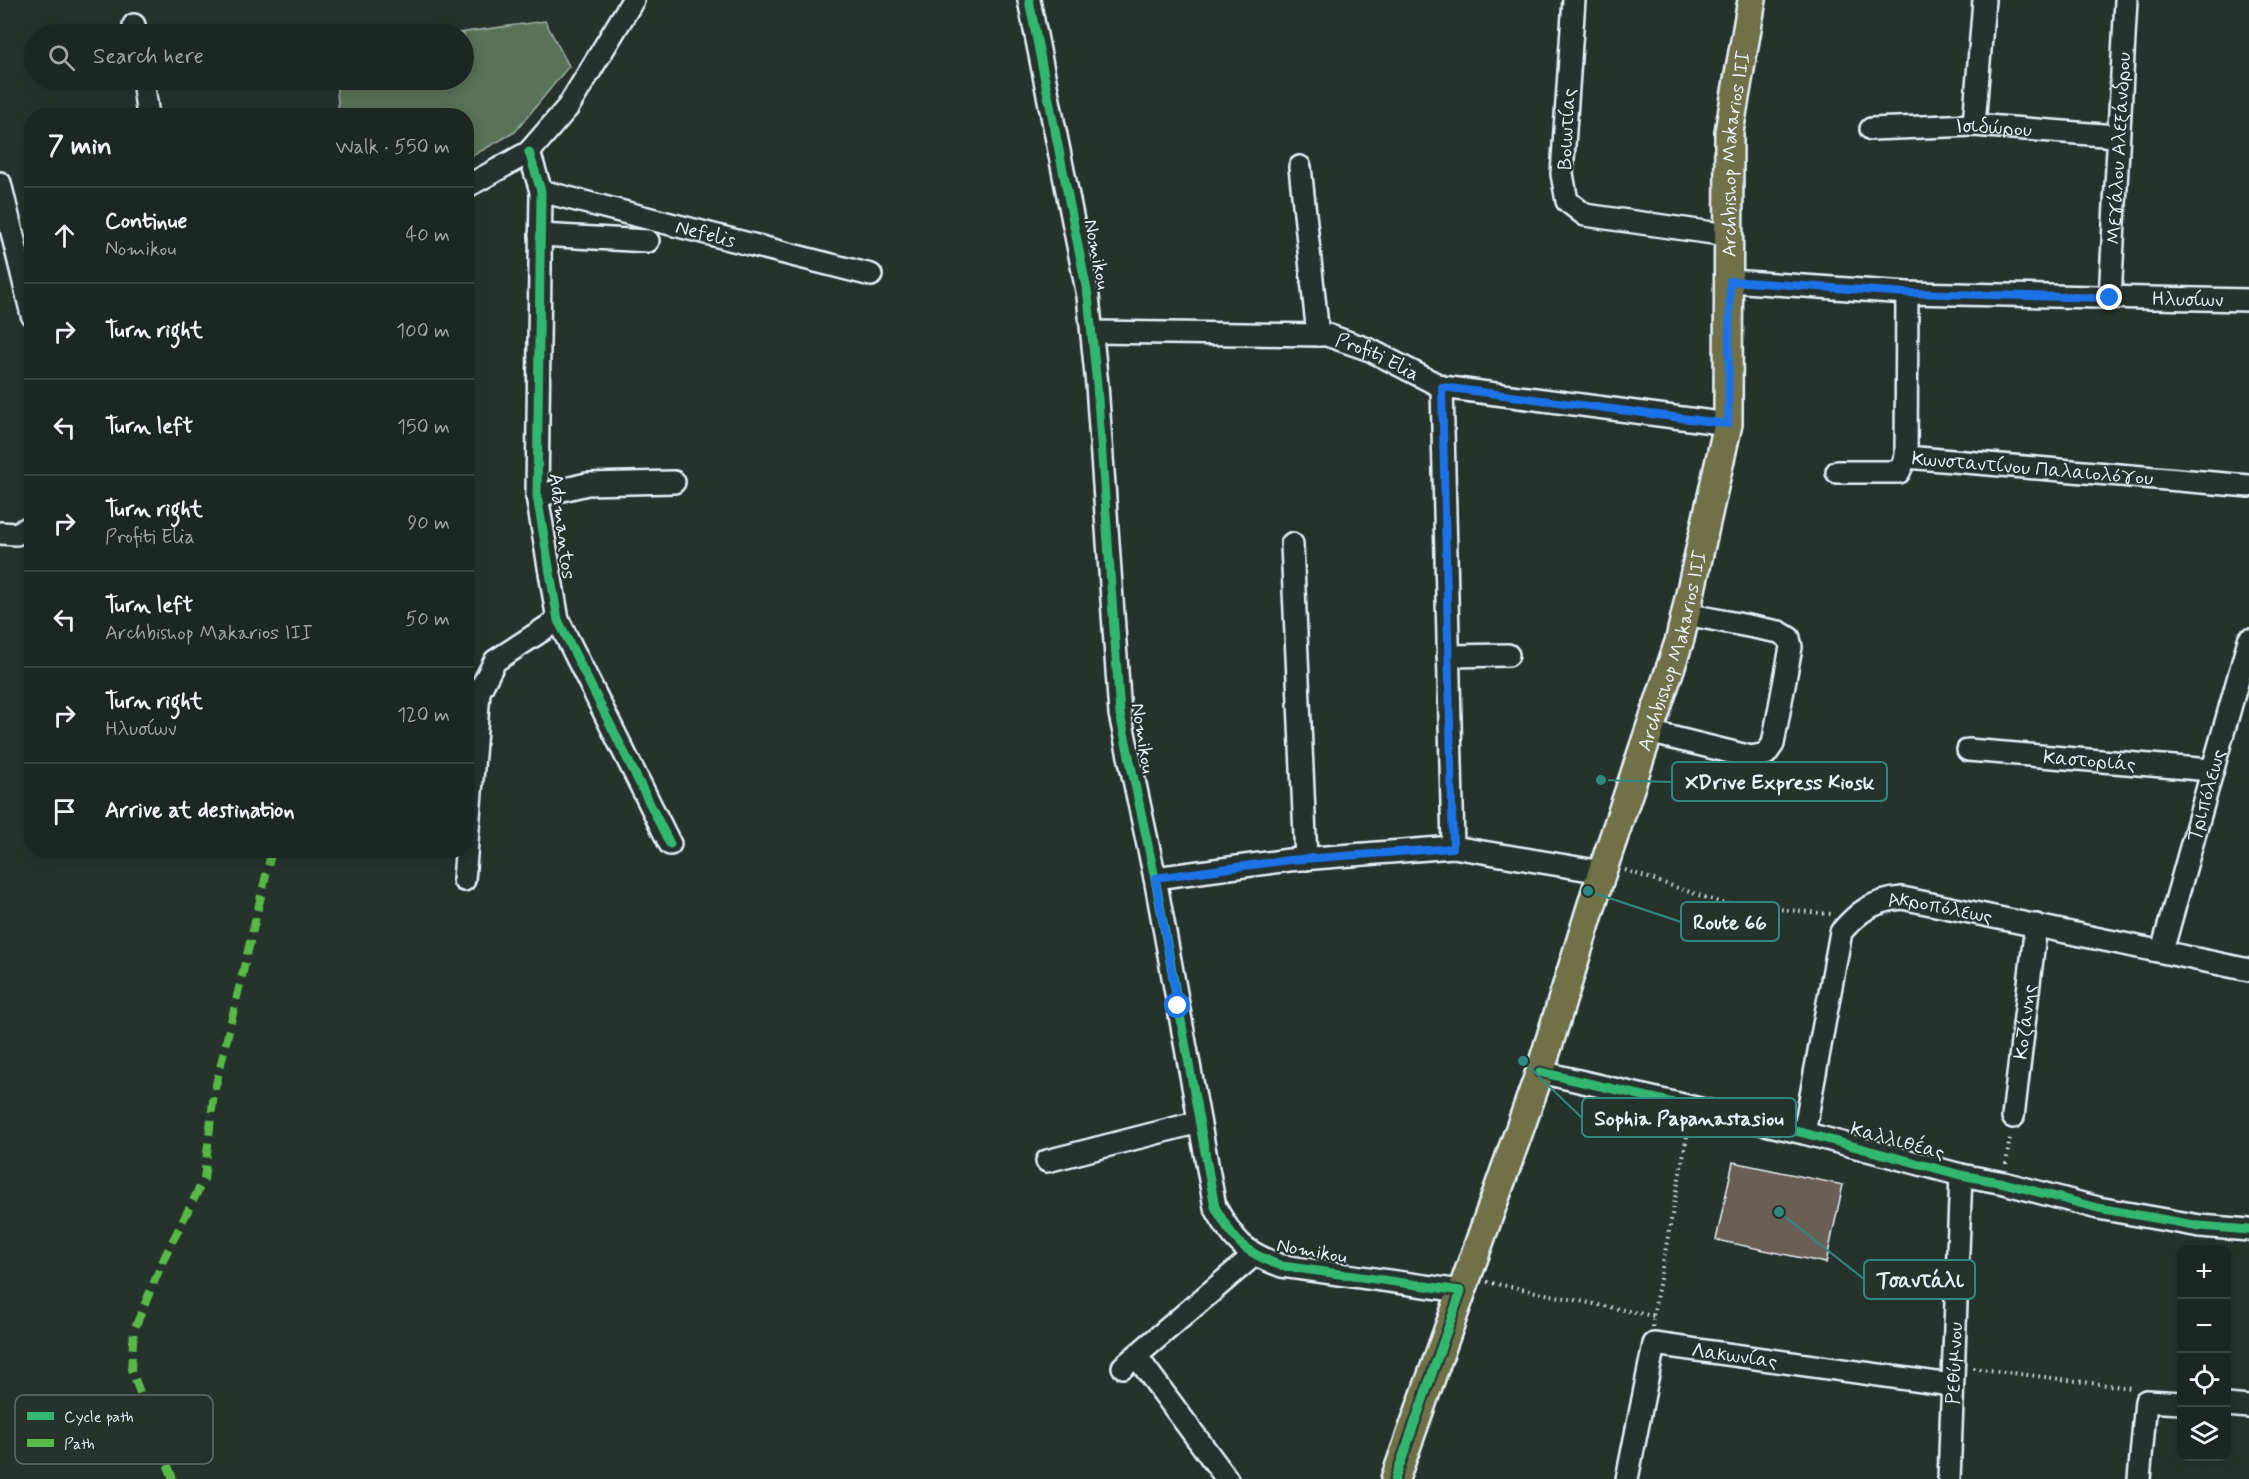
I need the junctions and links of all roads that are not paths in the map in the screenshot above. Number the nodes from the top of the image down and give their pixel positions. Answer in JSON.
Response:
{"nodes":[{"id":1,"x":633,"y":0,"type":"edge"},
{"id":2,"x":1029,"y":0,"type":"edge"},
{"id":3,"x":1574,"y":0,"type":"edge"},
{"id":4,"x":1752,"y":0,"type":"edge"},
{"id":5,"x":1984,"y":0,"type":"edge"},
{"id":6,"x":2126,"y":0,"type":"edge"},
{"id":7,"x":144,"y":90,"type":"edge"},
{"id":8,"x":147,"y":108,"type":"edge"},
{"id":9,"x":1974,"y":126,"type":"junction"},
{"id":10,"x":1871,"y":129,"type":"dead end"},
{"id":11,"x":2116,"y":135,"type":"junction"},
{"id":12,"x":529,"y":152,"type":"junction"},
{"id":13,"x":1300,"y":167,"type":"dead end"},
{"id":14,"x":0,"y":183,"type":"edge"},
{"id":15,"x":474,"y":183,"type":"edge"},
{"id":16,"x":541,"y":190,"type":"junction"},
{"id":17,"x":540,"y":235,"type":"junction"},
{"id":18,"x":1726,"y":235,"type":"junction"},
{"id":19,"x":648,"y":242,"type":"dead end"},
{"id":20,"x":871,"y":275,"type":"dead end"},
{"id":21,"x":1730,"y":281,"type":"junction"},
{"id":22,"x":24,"y":282,"type":"edge"},
{"id":23,"x":1907,"y":293,"type":"junction"},
{"id":24,"x":2110,"y":298,"type":"junction"},
{"id":25,"x":2249,"y":300,"type":"edge"},
{"id":26,"x":1092,"y":332,"type":"junction"},
{"id":27,"x":1318,"y":335,"type":"junction"},
{"id":28,"x":1442,"y":387,"type":"junction"},
{"id":29,"x":1728,"y":424,"type":"junction"},
{"id":30,"x":1906,"y":457,"type":"junction"},
{"id":31,"x":1837,"y":472,"type":"dead end"},
{"id":32,"x":674,"y":482,"type":"dead end"},
{"id":33,"x":2249,"y":486,"type":"edge"},
{"id":34,"x":537,"y":496,"type":"junction"},
{"id":35,"x":24,"y":530,"type":"edge"},
{"id":36,"x":0,"y":533,"type":"edge"},
{"id":37,"x":1292,"y":544,"type":"dead end"},
{"id":38,"x":1686,"y":614,"type":"junction"},
{"id":39,"x":558,"y":620,"type":"junction"},
{"id":40,"x":2249,"y":640,"type":"edge"},
{"id":41,"x":1508,"y":654,"type":"dead end"},
{"id":42,"x":1448,"y":656,"type":"junction"},
{"id":43,"x":2244,"y":680,"type":"edge"},
{"id":44,"x":1649,"y":732,"type":"junction"},
{"id":45,"x":1968,"y":750,"type":"dead end"},
{"id":46,"x":474,"y":755,"type":"edge"},
{"id":47,"x":2211,"y":770,"type":"junction"},
{"id":48,"x":670,"y":844,"type":"dead end"},
{"id":49,"x":1453,"y":848,"type":"junction"},
{"id":50,"x":466,"y":858,"type":"edge"},
{"id":51,"x":1306,"y":858,"type":"junction"},
{"id":52,"x":1603,"y":868,"type":"junction"},
{"id":53,"x":1155,"y":878,"type":"junction"},
{"id":54,"x":464,"y":880,"type":"dead end"},
{"id":55,"x":2036,"y":925,"type":"junction"},
{"id":56,"x":2162,"y":951,"type":"junction"},
{"id":57,"x":2249,"y":970,"type":"edge"},
{"id":58,"x":1540,"y":1072,"type":"junction"},
{"id":59,"x":2013,"y":1117,"type":"road end"},
{"id":60,"x":1199,"y":1122,"type":"junction"},
{"id":61,"x":1804,"y":1133,"type":"junction"},
{"id":62,"x":1047,"y":1161,"type":"dead end"},
{"id":63,"x":1961,"y":1175,"type":"junction"},
{"id":64,"x":2249,"y":1230,"type":"edge"},
{"id":65,"x":1253,"y":1256,"type":"junction"},
{"id":66,"x":1463,"y":1284,"type":"junction"},
{"id":67,"x":1951,"y":1375,"type":"junction"},
{"id":68,"x":2177,"y":1403,"type":"edge"},
{"id":69,"x":2231,"y":1405,"type":"edge"},
{"id":70,"x":2249,"y":1407,"type":"edge"},
{"id":71,"x":1408,"y":1466,"type":"edge"},
{"id":72,"x":1227,"y":1479,"type":"edge"},
{"id":73,"x":1395,"y":1479,"type":"edge"},
{"id":74,"x":1627,"y":1479,"type":"edge"},
{"id":75,"x":1949,"y":1479,"type":"edge"},
{"id":76,"x":2139,"y":1479,"type":"edge"}],
"edges":[{"from":1,"to":12,"type":"street"},
{"from":2,"to":26,"type":"street","name":"Nomikou"},
{"from":3,"to":18,"type":"street","name":"Βοιωτίας"},
{"from":4,"to":18,"type":"main road","name":"Archbishop Makarios III"},
{"from":5,"to":9,"type":"street"},
{"from":6,"to":11,"type":"street","name":"Μεγάλου Αλεξάνδρου"},
{"from":7,"to":8,"type":"street"},
{"from":9,"to":10,"type":"street","name":"Ισιδώρου"},
{"from":9,"to":11,"type":"street","name":"Ισιδώρου"},
{"from":11,"to":24,"type":"street","name":"Μεγάλου Αλεξάνδρου"},
{"from":12,"to":15,"type":"street"},
{"from":12,"to":16,"type":"street","name":"Adamantos"},
{"from":13,"to":27,"type":"street"},
{"from":14,"to":22,"type":"street"},
{"from":16,"to":17,"type":"street","name":"Adamantos"},
{"from":16,"to":20,"type":"street","name":"Nefelis"},
{"from":17,"to":19,"type":"street"},
{"from":17,"to":34,"type":"street","name":"Adamantos"},
{"from":18,"to":21,"type":"main road","name":"Archbishop Makarios III"},
{"from":21,"to":23,"type":"street","name":"Ηλυσίων"},
{"from":21,"to":29,"type":"main road","name":"Archbishop Makarios III"},
{"from":23,"to":24,"type":"street","name":"Ηλυσίων"},
{"from":23,"to":30,"type":"street","name":"Κωνσταντίνου Παλαιολόγου"},
{"from":24,"to":25,"type":"street","name":"Ηλυσίων"},
{"from":26,"to":27,"type":"street","name":"Profiti Elia"},
{"from":26,"to":53,"type":"street","name":"Nomikou"},
{"from":27,"to":28,"type":"street","name":"Profiti Elia"},
{"from":28,"to":29,"type":"street","name":"Profiti Elia"},
{"from":28,"to":42,"type":"street"},
{"from":29,"to":38,"type":"main road","name":"Archbishop Makarios III"},
{"from":30,"to":31,"type":"street"},
{"from":30,"to":33,"type":"street","name":"Κωνσταντίνου Παλαιολόγου"},
{"from":32,"to":34,"type":"street"},
{"from":34,"to":39,"type":"street","name":"Adamantos"},
{"from":35,"to":36,"type":"street"},
{"from":37,"to":51,"type":"street"},
{"from":38,"to":44,"type":"main road","name":"Archbishop Makarios III"},
{"from":38,"to":44,"type":"street"},
{"from":39,"to":46,"type":"street"},
{"from":39,"to":48,"type":"street","name":"Adamantos"},
{"from":40,"to":43,"type":"street","name":"Τριπόλεως"},
{"from":41,"to":42,"type":"street"},
{"from":42,"to":49,"type":"street"},
{"from":43,"to":47,"type":"street","name":"Τριπόλεως"},
{"from":44,"to":52,"type":"main road","name":"Archbishop Makarios III"},
{"from":45,"to":47,"type":"street","name":"Καστοριάς"},
{"from":47,"to":56,"type":"street","name":"Τριπόλεως"},
{"from":49,"to":51,"type":"street"},
{"from":49,"to":52,"type":"street"},
{"from":50,"to":54,"type":"street"},
{"from":51,"to":53,"type":"street"},
{"from":52,"to":58,"type":"main road","name":"Archbishop Makarios III"},
{"from":53,"to":60,"type":"street","name":"Nomikou"},
{"from":55,"to":56,"type":"street","name":"Ακροπόλεως"},
{"from":55,"to":59,"type":"street","name":"Κοζάνης"},
{"from":55,"to":61,"type":"street","name":"Ακροπόλεως"},
{"from":56,"to":57,"type":"street","name":"Ακροπόλεως"},
{"from":58,"to":61,"type":"street","name":"Καλλιθέας"},
{"from":58,"to":66,"type":"main road","name":"Archbishop Makarios III"},
{"from":60,"to":62,"type":"street"},
{"from":60,"to":65,"type":"street","name":"Nomikou"},
{"from":61,"to":63,"type":"street","name":"Καλλιθέας"},
{"from":63,"to":64,"type":"street","name":"Καλλιθέας"},
{"from":63,"to":67,"type":"street","name":"Ρεθύμνου"},
{"from":65,"to":66,"type":"street","name":"Nomikou"},
{"from":65,"to":72,"type":"street"},
{"from":66,"to":71,"type":"main road","name":"Archbishop Makarios III"},
{"from":67,"to":74,"type":"street","name":"Λακωνίας"},
{"from":67,"to":75,"type":"street","name":"Ρεθύμνου"},
{"from":68,"to":76,"type":"street"},
{"from":69,"to":70,"type":"street"},
{"from":71,"to":73,"type":"main road","name":"Archbishop Makarios III"}]}
